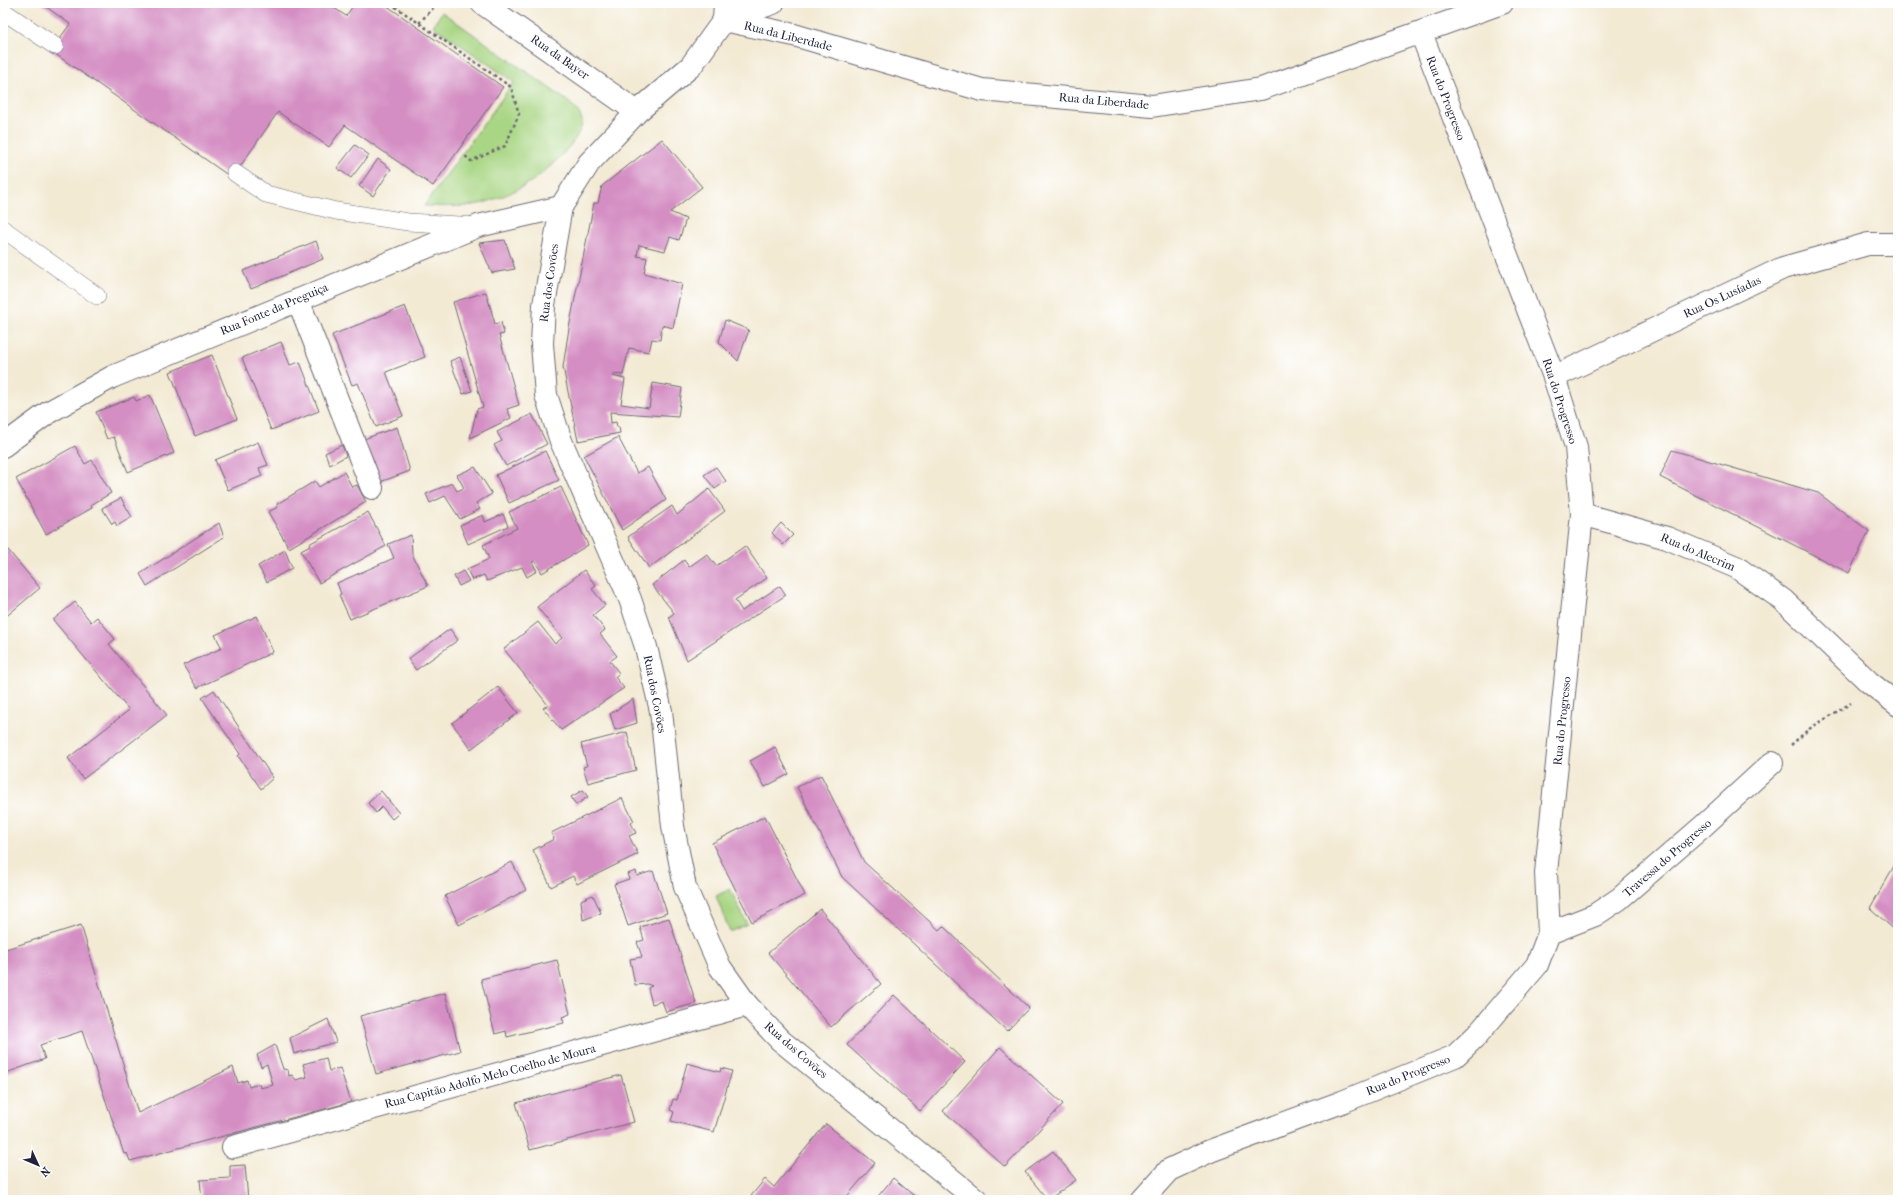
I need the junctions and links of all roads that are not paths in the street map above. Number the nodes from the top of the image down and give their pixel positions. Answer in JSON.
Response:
{"nodes":[{"id":1,"x":482,"y":3,"type":"edge"},
{"id":2,"x":773,"y":3,"type":"edge"},
{"id":3,"x":1502,"y":3,"type":"edge"},
{"id":4,"x":3,"y":11,"type":"edge"},
{"id":5,"x":725,"y":12,"type":"edge"},
{"id":6,"x":1421,"y":33,"type":"junction"},
{"id":7,"x":54,"y":46,"type":"dead end"},
{"id":8,"x":637,"y":112,"type":"junction"},
{"id":9,"x":235,"y":173,"type":"dead end"},
{"id":10,"x":561,"y":207,"type":"junction"},
{"id":11,"x":478,"y":226,"type":"junction"},
{"id":12,"x":3,"y":229,"type":"edge"},
{"id":13,"x":1898,"y":244,"type":"edge"},
{"id":14,"x":97,"y":296,"type":"dead end"},
{"id":15,"x":298,"y":300,"type":"junction"},
{"id":16,"x":1554,"y":377,"type":"junction"},
{"id":17,"x":3,"y":446,"type":"edge"},
{"id":18,"x":372,"y":488,"type":"dead end"},
{"id":19,"x":1582,"y":514,"type":"junction"},
{"id":20,"x":1898,"y":705,"type":"edge"},
{"id":21,"x":1772,"y":763,"type":"road end"},
{"id":22,"x":1549,"y":933,"type":"junction"},
{"id":23,"x":747,"y":1005,"type":"junction"},
{"id":24,"x":233,"y":1146,"type":"dead end"},
{"id":25,"x":977,"y":1200,"type":"edge"},
{"id":26,"x":1142,"y":1200,"type":"edge"}],
"edges":[{"from":1,"to":8,"type":"street","name":"Rua da Bayer"},
{"from":2,"to":5,"type":"street"},
{"from":3,"to":6,"type":"street","name":"Rua da Liberdade"},
{"from":4,"to":7,"type":"lane"},
{"from":5,"to":6,"type":"street","name":"Rua da Liberdade"},
{"from":5,"to":8,"type":"street","name":"Rua dos Covões"},
{"from":6,"to":16,"type":"street","name":"Rua do Progresso"},
{"from":8,"to":10,"type":"street","name":"Rua dos Covões"},
{"from":9,"to":11,"type":"lane"},
{"from":10,"to":11,"type":"street","name":"Rua Fonte da Preguiça"},
{"from":10,"to":23,"type":"street","name":"Rua dos Covões"},
{"from":11,"to":15,"type":"street","name":"Rua Fonte da Preguiça"},
{"from":12,"to":14,"type":"lane"},
{"from":13,"to":16,"type":"street","name":"Rua Os Lusíadas"},
{"from":15,"to":17,"type":"street","name":"Rua Fonte da Preguiça"},
{"from":15,"to":18,"type":"street"},
{"from":16,"to":19,"type":"street","name":"Rua do Progresso"},
{"from":19,"to":20,"type":"street","name":"Rua do Alecrim"},
{"from":19,"to":22,"type":"street","name":"Rua do Progresso"},
{"from":21,"to":22,"type":"street","name":"Travessa do Progresso"},
{"from":22,"to":26,"type":"street","name":"Rua do Progresso"},
{"from":23,"to":24,"type":"street","name":"Rua Capitão Adolfo Melo Coelho de Moura"},
{"from":23,"to":25,"type":"street","name":"Rua dos Covões"}]}
